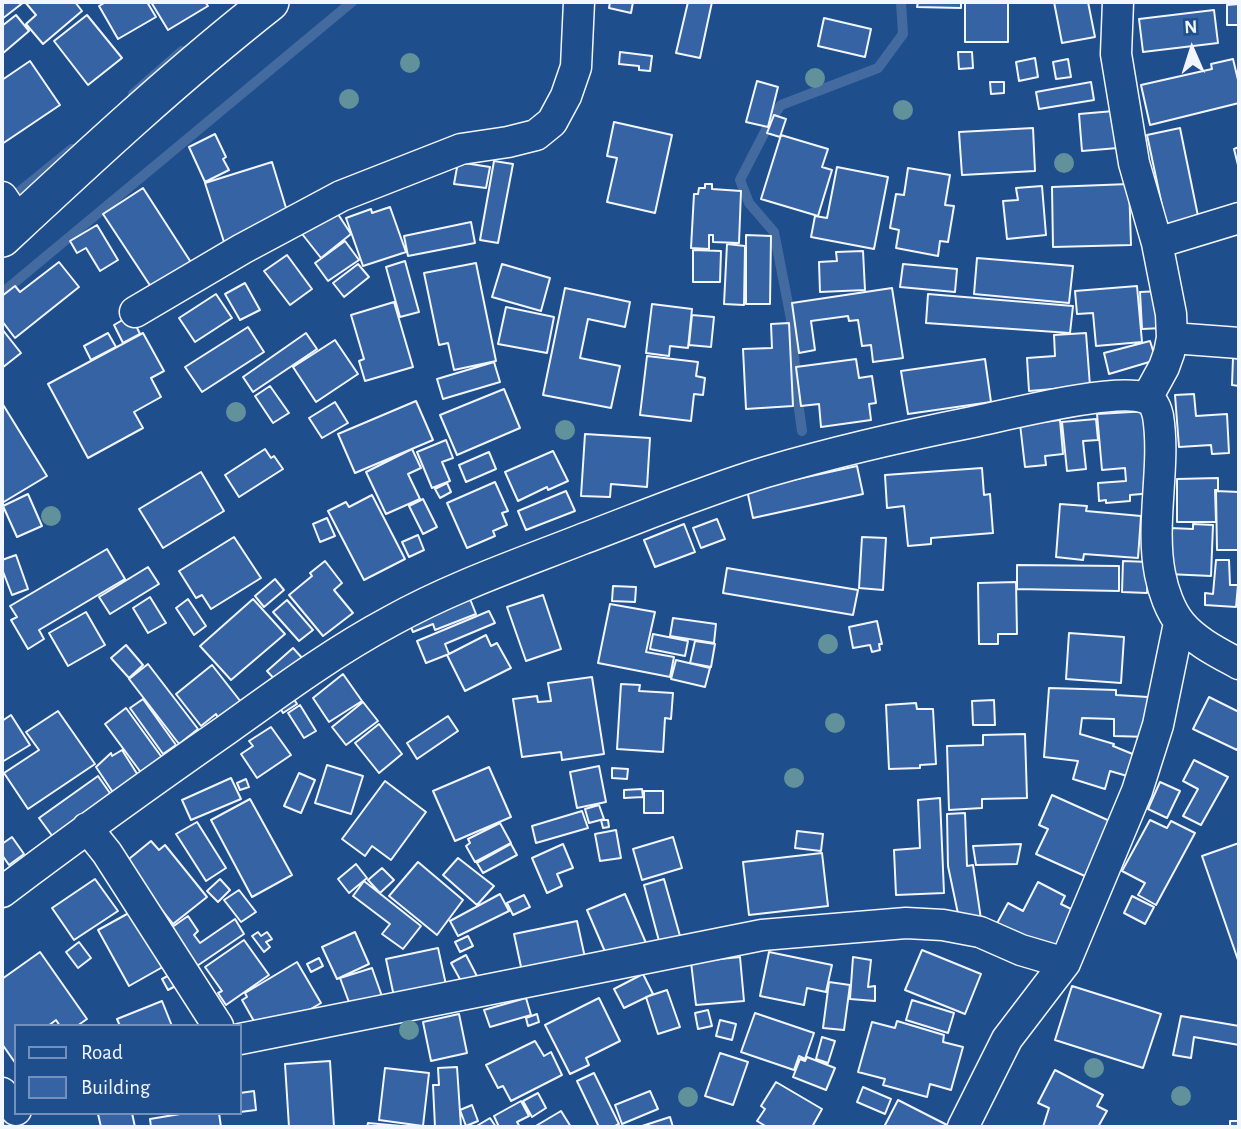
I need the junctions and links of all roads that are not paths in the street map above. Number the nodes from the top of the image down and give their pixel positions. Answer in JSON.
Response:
{"nodes":[{"id":1,"x":270,"y":2,"type":"edge"},
{"id":2,"x":579,"y":2,"type":"edge"},
{"id":3,"x":1118,"y":2,"type":"edge"},
{"id":4,"x":7,"y":219,"type":"edge"},
{"id":5,"x":1239,"y":219,"type":"edge"},
{"id":6,"x":1157,"y":243,"type":"junction"},
{"id":7,"x":135,"y":312,"type":"dead end"},
{"id":8,"x":1172,"y":338,"type":"junction"},
{"id":9,"x":1239,"y":343,"type":"edge"},
{"id":10,"x":1146,"y":398,"type":"junction"},
{"id":11,"x":1179,"y":623,"type":"junction"},
{"id":12,"x":1239,"y":664,"type":"edge"},
{"id":13,"x":87,"y":828,"type":"junction"},
{"id":14,"x":2,"y":892,"type":"edge"},
{"id":15,"x":1065,"y":963,"type":"junction"},
{"id":16,"x":217,"y":1024,"type":"edge"},
{"id":17,"x":242,"y":1040,"type":"edge"},
{"id":18,"x":2,"y":1093,"type":"edge"},
{"id":19,"x":14,"y":1108,"type":"edge"},
{"id":20,"x":963,"y":1127,"type":"edge"}],
"edges":[{"from":1,"to":4,"type":"street"},
{"from":2,"to":7,"type":"street"},
{"from":3,"to":6,"type":"street"},
{"from":5,"to":6,"type":"street"},
{"from":6,"to":8,"type":"street"},
{"from":8,"to":9,"type":"street"},
{"from":8,"to":10,"type":"street"},
{"from":10,"to":11,"type":"street"},
{"from":10,"to":13,"type":"street"},
{"from":11,"to":12,"type":"street"},
{"from":11,"to":15,"type":"street"},
{"from":13,"to":14,"type":"street"},
{"from":13,"to":16,"type":"street"},
{"from":15,"to":17,"type":"street"},
{"from":15,"to":20,"type":"street"},
{"from":18,"to":19,"type":"street"}]}
